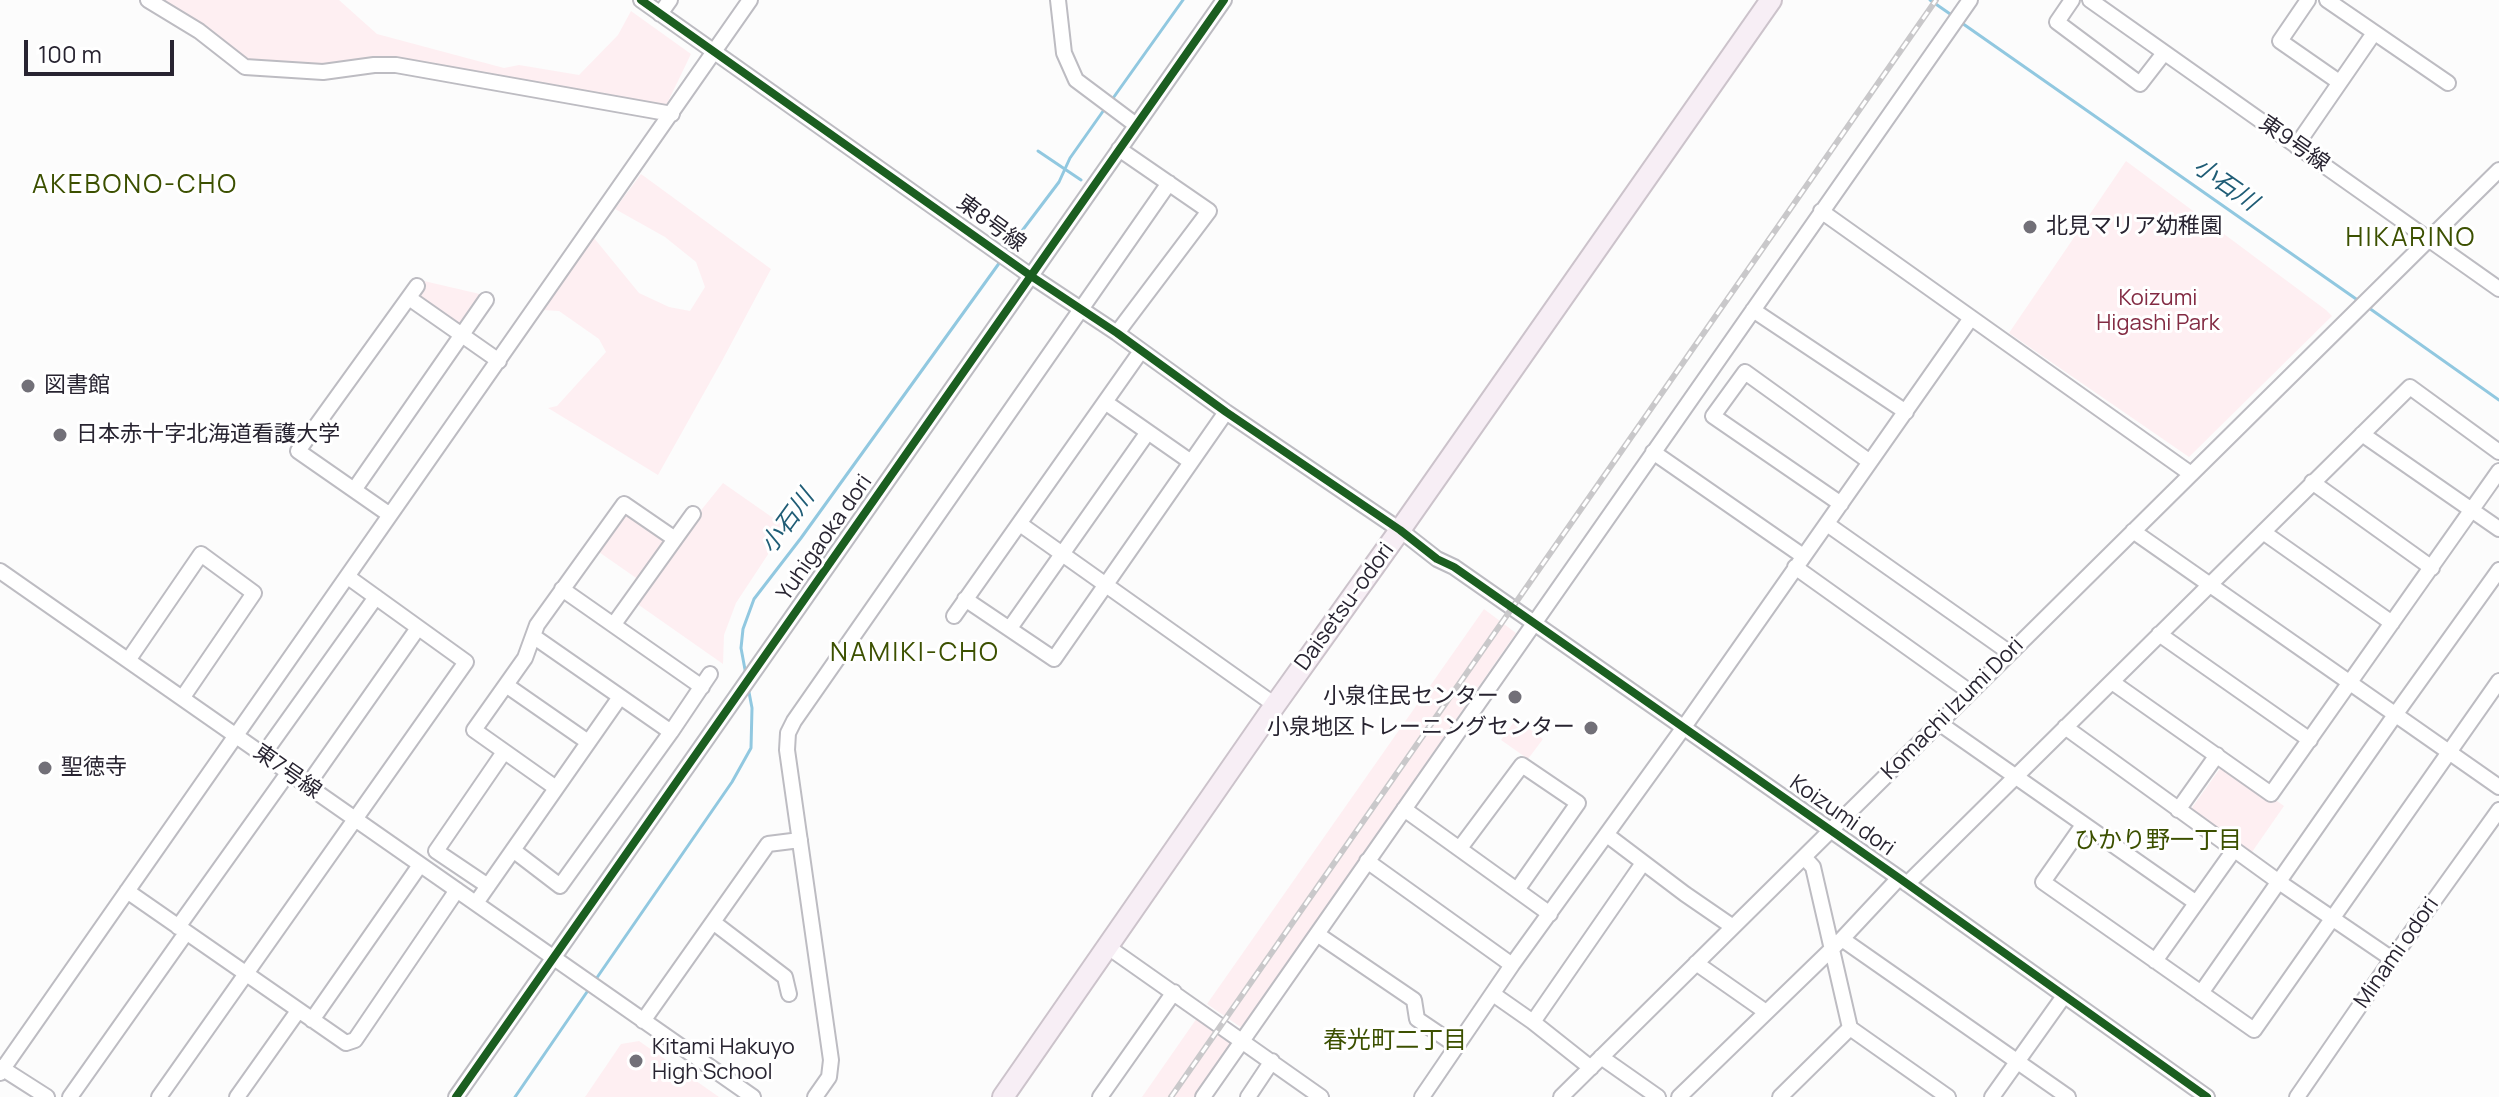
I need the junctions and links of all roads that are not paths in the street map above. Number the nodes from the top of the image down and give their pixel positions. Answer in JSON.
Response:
{"nodes":[{"id":1,"x":148,"y":0,"type":"edge"},
{"id":2,"x":641,"y":0,"type":"edge"},
{"id":3,"x":670,"y":0,"type":"edge"},
{"id":4,"x":750,"y":0,"type":"edge"},
{"id":5,"x":1058,"y":0,"type":"edge"},
{"id":6,"x":1224,"y":0,"type":"edge"},
{"id":7,"x":1771,"y":0,"type":"edge"},
{"id":8,"x":2072,"y":0,"type":"edge"},
{"id":9,"x":2308,"y":0,"type":"edge"},
{"id":10,"x":2327,"y":0,"type":"edge"},
{"id":11,"x":2094,"y":1,"type":"edge"},
{"id":12,"x":1968,"y":2,"type":"edge"},
{"id":13,"x":660,"y":14,"type":"junction"},
{"id":14,"x":2374,"y":33,"type":"junction"},
{"id":15,"x":715,"y":51,"type":"junction"},
{"id":16,"x":2164,"y":53,"type":"junction"},
{"id":17,"x":2339,"y":82,"type":"junction"},
{"id":18,"x":2448,"y":83,"type":"dead end"},
{"id":19,"x":672,"y":114,"type":"junction"},
{"id":20,"x":1136,"y":125,"type":"junction"},
{"id":21,"x":2296,"y":146,"type":"junction"},
{"id":22,"x":1119,"y":149,"type":"junction"},
{"id":23,"x":2499,"y":170,"type":"edge"},
{"id":24,"x":1169,"y":183,"type":"junction"},
{"id":25,"x":1821,"y":211,"type":"junction"},
{"id":26,"x":2429,"y":239,"type":"junction"},
{"id":27,"x":1031,"y":276,"type":"junction"},
{"id":28,"x":2499,"y":289,"type":"edge"},
{"id":29,"x":486,"y":300,"type":"dead end"},
{"id":30,"x":1081,"y":309,"type":"junction"},
{"id":31,"x":1753,"y":310,"type":"junction"},
{"id":32,"x":1971,"y":318,"type":"junction"},
{"id":33,"x":1117,"y":333,"type":"junction"},
{"id":34,"x":462,"y":335,"type":"junction"},
{"id":35,"x":1141,"y":351,"type":"junction"},
{"id":36,"x":499,"y":361,"type":"junction"},
{"id":37,"x":1105,"y":402,"type":"junction"},
{"id":38,"x":1226,"y":412,"type":"junction"},
{"id":39,"x":1906,"y":412,"type":"junction"},
{"id":40,"x":1148,"y":432,"type":"junction"},
{"id":41,"x":2362,"y":434,"type":"junction"},
{"id":42,"x":1653,"y":452,"type":"junction"},
{"id":43,"x":2499,"y":452,"type":"edge"},
{"id":44,"x":1191,"y":462,"type":"junction"},
{"id":45,"x":1870,"y":462,"type":"junction"},
{"id":46,"x":2499,"y":471,"type":"edge"},
{"id":47,"x":2191,"y":474,"type":"junction"},
{"id":48,"x":2312,"y":482,"type":"junction"},
{"id":49,"x":354,"y":490,"type":"junction"},
{"id":50,"x":1841,"y":504,"type":"junction"},
{"id":51,"x":2472,"y":510,"type":"junction"},
{"id":52,"x":693,"y":514,"type":"dead end"},
{"id":53,"x":390,"y":515,"type":"junction"},
{"id":54,"x":1020,"y":524,"type":"junction"},
{"id":55,"x":1827,"y":524,"type":"junction"},
{"id":56,"x":2499,"y":529,"type":"edge"},
{"id":57,"x":1400,"y":530,"type":"junction"},
{"id":58,"x":2133,"y":531,"type":"junction"},
{"id":59,"x":2263,"y":532,"type":"junction"},
{"id":60,"x":675,"y":539,"type":"junction"},
{"id":61,"x":1062,"y":554,"type":"junction"},
{"id":62,"x":1799,"y":561,"type":"junction"},
{"id":63,"x":2432,"y":568,"type":"junction"},
{"id":64,"x":2499,"y":570,"type":"edge"},
{"id":65,"x":0,"y":571,"type":"edge"},
{"id":66,"x":348,"y":577,"type":"junction"},
{"id":67,"x":1104,"y":585,"type":"junction"},
{"id":68,"x":2209,"y":585,"type":"junction"},
{"id":69,"x":562,"y":589,"type":"junction"},
{"id":70,"x":376,"y":597,"type":"junction"},
{"id":71,"x":965,"y":599,"type":"junction"},
{"id":72,"x":954,"y":616,"type":"dead end"},
{"id":73,"x":2392,"y":623,"type":"junction"},
{"id":74,"x":614,"y":624,"type":"junction"},
{"id":75,"x":1535,"y":624,"type":"junction"},
{"id":76,"x":418,"y":628,"type":"junction"},
{"id":77,"x":1010,"y":628,"type":"junction"},
{"id":78,"x":2159,"y":634,"type":"junction"},
{"id":79,"x":533,"y":636,"type":"junction"},
{"id":80,"x":2010,"y":653,"type":"junction"},
{"id":81,"x":129,"y":659,"type":"junction"},
{"id":82,"x":2499,"y":681,"type":"edge"},
{"id":83,"x":2112,"y":682,"type":"junction"},
{"id":84,"x":2349,"y":683,"type":"junction"},
{"id":85,"x":506,"y":685,"type":"junction"},
{"id":86,"x":1970,"y":692,"type":"junction"},
{"id":87,"x":183,"y":697,"type":"junction"},
{"id":88,"x":620,"y":697,"type":"junction"},
{"id":89,"x":1275,"y":705,"type":"junction"},
{"id":90,"x":2395,"y":715,"type":"junction"},
{"id":91,"x":1939,"y":723,"type":"junction"},
{"id":92,"x":1684,"y":727,"type":"junction"},
{"id":93,"x":2065,"y":727,"type":"junction"},
{"id":94,"x":671,"y":732,"type":"junction"},
{"id":95,"x":235,"y":736,"type":"junction"},
{"id":96,"x":2310,"y":740,"type":"junction"},
{"id":97,"x":588,"y":742,"type":"junction"},
{"id":98,"x":504,"y":752,"type":"junction"},
{"id":99,"x":2448,"y":753,"type":"junction"},
{"id":100,"x":263,"y":755,"type":"junction"},
{"id":101,"x":2217,"y":755,"type":"junction"},
{"id":102,"x":288,"y":773,"type":"junction"},
{"id":103,"x":2016,"y":776,"type":"junction"},
{"id":104,"x":307,"y":786,"type":"junction"},
{"id":105,"x":2499,"y":787,"type":"edge"},
{"id":106,"x":556,"y":788,"type":"junction"},
{"id":107,"x":1404,"y":809,"type":"junction"},
{"id":108,"x":2178,"y":810,"type":"junction"},
{"id":109,"x":2499,"y":810,"type":"edge"},
{"id":110,"x":355,"y":819,"type":"junction"},
{"id":111,"x":2083,"y":825,"type":"junction"},
{"id":112,"x":2494,"y":828,"type":"edge"},
{"id":113,"x":1831,"y":831,"type":"junction"},
{"id":114,"x":1607,"y":835,"type":"junction"},
{"id":115,"x":800,"y":840,"type":"junction"},
{"id":116,"x":1460,"y":848,"type":"junction"},
{"id":117,"x":513,"y":850,"type":"junction"},
{"id":118,"x":2234,"y":850,"type":"junction"},
{"id":119,"x":1804,"y":857,"type":"junction"},
{"id":120,"x":1367,"y":861,"type":"junction"},
{"id":121,"x":1643,"y":863,"type":"junction"},
{"id":122,"x":420,"y":865,"type":"junction"},
{"id":123,"x":1903,"y":881,"type":"junction"},
{"id":124,"x":2279,"y":882,"type":"junction"},
{"id":125,"x":488,"y":886,"type":"junction"},
{"id":126,"x":457,"y":890,"type":"junction"},
{"id":127,"x":1517,"y":890,"type":"junction"},
{"id":128,"x":127,"y":891,"type":"junction"},
{"id":129,"x":2195,"y":902,"type":"junction"},
{"id":130,"x":476,"y":903,"type":"junction"},
{"id":131,"x":1550,"y":914,"type":"junction"},
{"id":132,"x":2332,"y":918,"type":"junction"},
{"id":133,"x":713,"y":922,"type":"junction"},
{"id":134,"x":1733,"y":927,"type":"junction"},
{"id":135,"x":182,"y":930,"type":"junction"},
{"id":136,"x":1317,"y":934,"type":"junction"},
{"id":137,"x":1837,"y":943,"type":"junction"},
{"id":138,"x":1108,"y":947,"type":"junction"},
{"id":139,"x":553,"y":959,"type":"junction"},
{"id":140,"x":2392,"y":959,"type":"junction"},
{"id":141,"x":2155,"y":961,"type":"junction"},
{"id":142,"x":1696,"y":963,"type":"junction"},
{"id":143,"x":1512,"y":965,"type":"junction"},
{"id":144,"x":246,"y":974,"type":"junction"},
{"id":145,"x":1174,"y":992,"type":"junction"},
{"id":146,"x":2201,"y":993,"type":"junction"},
{"id":147,"x":789,"y":994,"type":"dead end"},
{"id":148,"x":1493,"y":994,"type":"junction"},
{"id":149,"x":2064,"y":996,"type":"junction"},
{"id":150,"x":298,"y":1011,"type":"junction"},
{"id":151,"x":1766,"y":1012,"type":"junction"},
{"id":152,"x":312,"y":1020,"type":"junction"},
{"id":153,"x":643,"y":1021,"type":"junction"},
{"id":154,"x":1533,"y":1022,"type":"junction"},
{"id":155,"x":1850,"y":1028,"type":"junction"},
{"id":156,"x":1242,"y":1040,"type":"junction"},
{"id":157,"x":1457,"y":1046,"type":"junction"},
{"id":158,"x":1272,"y":1061,"type":"junction"},
{"id":159,"x":2017,"y":1061,"type":"junction"},
{"id":160,"x":1596,"y":1062,"type":"junction"},
{"id":161,"x":1,"y":1070,"type":"edge"},
{"id":162,"x":47,"y":1097,"type":"edge"},
{"id":163,"x":70,"y":1097,"type":"edge"},
{"id":164,"x":159,"y":1097,"type":"edge"},
{"id":165,"x":237,"y":1097,"type":"edge"},
{"id":166,"x":456,"y":1097,"type":"edge"},
{"id":167,"x":753,"y":1097,"type":"edge"},
{"id":168,"x":815,"y":1097,"type":"edge"},
{"id":169,"x":1003,"y":1097,"type":"edge"},
{"id":170,"x":1100,"y":1097,"type":"edge"},
{"id":171,"x":1203,"y":1097,"type":"edge"},
{"id":172,"x":1248,"y":1097,"type":"edge"},
{"id":173,"x":1320,"y":1097,"type":"edge"},
{"id":174,"x":1422,"y":1097,"type":"edge"},
{"id":175,"x":1561,"y":1097,"type":"edge"},
{"id":176,"x":1658,"y":1097,"type":"edge"},
{"id":177,"x":1679,"y":1097,"type":"edge"},
{"id":178,"x":1780,"y":1097,"type":"edge"},
{"id":179,"x":1948,"y":1097,"type":"edge"},
{"id":180,"x":1992,"y":1097,"type":"edge"},
{"id":181,"x":2068,"y":1097,"type":"edge"},
{"id":182,"x":2207,"y":1097,"type":"edge"},
{"id":183,"x":2297,"y":1097,"type":"edge"}],
"edges":[{"from":1,"to":19,"type":"street"},
{"from":2,"to":13,"type":"street","name":"東8号線"},
{"from":3,"to":13,"type":"street"},
{"from":4,"to":15,"type":"street"},
{"from":5,"to":20,"type":"street"},
{"from":6,"to":20,"type":"street","name":"Yuhigaoka dori"},
{"from":7,"to":57,"type":"highway","name":"Daisetsu-odori"},
{"from":8,"to":16,"type":"street"},
{"from":9,"to":17,"type":"street"},
{"from":10,"to":14,"type":"street"},
{"from":11,"to":16,"type":"street","name":"東9号線"},
{"from":12,"to":25,"type":"street"},
{"from":13,"to":15,"type":"street","name":"東8号線"},
{"from":14,"to":17,"type":"street"},
{"from":14,"to":18,"type":"street"},
{"from":15,"to":19,"type":"street"},
{"from":15,"to":27,"type":"street","name":"東8号線"},
{"from":16,"to":21,"type":"street","name":"東9号線"},
{"from":17,"to":21,"type":"street"},
{"from":19,"to":36,"type":"street"},
{"from":20,"to":22,"type":"street","name":"Yuhigaoka dori"},
{"from":21,"to":26,"type":"street","name":"東9号線"},
{"from":22,"to":24,"type":"street"},
{"from":22,"to":27,"type":"street","name":"Yuhigaoka dori"},
{"from":23,"to":26,"type":"street"},
{"from":24,"to":30,"type":"street"},
{"from":24,"to":33,"type":"street"},
{"from":25,"to":31,"type":"street"},
{"from":25,"to":32,"type":"street"},
{"from":26,"to":28,"type":"street","name":"東9号線"},
{"from":26,"to":47,"type":"street","name":"Komachi Izumi Dori"},
{"from":27,"to":30,"type":"street","name":"東8号線"},
{"from":27,"to":139,"type":"street","name":"Yuhigaoka dori"},
{"from":29,"to":34,"type":"street"},
{"from":30,"to":33,"type":"street","name":"東8号線"},
{"from":30,"to":115,"type":"street"},
{"from":31,"to":39,"type":"street"},
{"from":31,"to":42,"type":"street"},
{"from":32,"to":39,"type":"street"},
{"from":32,"to":47,"type":"street"},
{"from":33,"to":35,"type":"street","name":"東8号線"},
{"from":34,"to":36,"type":"street"},
{"from":34,"to":49,"type":"street"},
{"from":34,"to":49,"type":"street"},
{"from":35,"to":37,"type":"street"},
{"from":35,"to":38,"type":"street","name":"東8号線"},
{"from":36,"to":53,"type":"street"},
{"from":37,"to":40,"type":"street"},
{"from":37,"to":54,"type":"street"},
{"from":38,"to":44,"type":"street"},
{"from":38,"to":57,"type":"street","name":"東8号線"},
{"from":39,"to":45,"type":"street"},
{"from":40,"to":44,"type":"street"},
{"from":40,"to":61,"type":"street"},
{"from":41,"to":43,"type":"street"},
{"from":41,"to":48,"type":"street"},
{"from":41,"to":51,"type":"street"},
{"from":42,"to":62,"type":"street"},
{"from":42,"to":75,"type":"street"},
{"from":44,"to":67,"type":"street"},
{"from":45,"to":50,"type":"street"},
{"from":45,"to":50,"type":"street"},
{"from":46,"to":51,"type":"street"},
{"from":47,"to":58,"type":"street","name":"Komachi Izumi Dori"},
{"from":48,"to":59,"type":"street"},
{"from":48,"to":63,"type":"street"},
{"from":49,"to":53,"type":"street"},
{"from":50,"to":55,"type":"street"},
{"from":51,"to":56,"type":"street"},
{"from":51,"to":63,"type":"street"},
{"from":52,"to":60,"type":"street"},
{"from":53,"to":66,"type":"street"},
{"from":54,"to":61,"type":"street"},
{"from":54,"to":71,"type":"street"},
{"from":55,"to":62,"type":"street"},
{"from":55,"to":80,"type":"street"},
{"from":57,"to":75,"type":"street","name":"Koizumi dori"},
{"from":57,"to":89,"type":"highway","name":"Daisetsu-odori"},
{"from":58,"to":68,"type":"street"},
{"from":58,"to":80,"type":"street","name":"Komachi Izumi Dori"},
{"from":59,"to":68,"type":"street"},
{"from":59,"to":73,"type":"street"},
{"from":60,"to":69,"type":"street"},
{"from":60,"to":74,"type":"street"},
{"from":61,"to":67,"type":"street"},
{"from":61,"to":77,"type":"street"},
{"from":62,"to":86,"type":"street"},
{"from":62,"to":92,"type":"street"},
{"from":63,"to":73,"type":"street"},
{"from":64,"to":90,"type":"street"},
{"from":65,"to":81,"type":"street","name":"東7号線"},
{"from":66,"to":70,"type":"street"},
{"from":66,"to":95,"type":"street"},
{"from":67,"to":77,"type":"street"},
{"from":67,"to":89,"type":"street"},
{"from":68,"to":78,"type":"street"},
{"from":68,"to":84,"type":"street"},
{"from":69,"to":74,"type":"street"},
{"from":69,"to":79,"type":"street"},
{"from":70,"to":76,"type":"street"},
{"from":70,"to":100,"type":"street"},
{"from":71,"to":72,"type":"street"},
{"from":71,"to":77,"type":"street"},
{"from":73,"to":84,"type":"street"},
{"from":74,"to":94,"type":"street"},
{"from":75,"to":92,"type":"street","name":"Koizumi dori"},
{"from":75,"to":107,"type":"street"},
{"from":76,"to":104,"type":"street"},
{"from":76,"to":110,"type":"street"},
{"from":78,"to":83,"type":"street"},
{"from":78,"to":96,"type":"street"},
{"from":79,"to":85,"type":"street"},
{"from":79,"to":88,"type":"street"},
{"from":80,"to":86,"type":"street","name":"Komachi Izumi Dori"},
{"from":81,"to":87,"type":"street","name":"東7号線"},
{"from":81,"to":87,"type":"street"},
{"from":82,"to":99,"type":"street"},
{"from":83,"to":93,"type":"street"},
{"from":83,"to":101,"type":"street"},
{"from":84,"to":90,"type":"street"},
{"from":84,"to":96,"type":"street"},
{"from":85,"to":97,"type":"street"},
{"from":85,"to":98,"type":"street"},
{"from":86,"to":91,"type":"street","name":"Komachi Izumi Dori"},
{"from":87,"to":95,"type":"street","name":"東7号線"},
{"from":88,"to":94,"type":"street"},
{"from":88,"to":97,"type":"street"},
{"from":89,"to":138,"type":"highway","name":"Daisetsu-odori"},
{"from":90,"to":99,"type":"street"},
{"from":90,"to":124,"type":"street"},
{"from":91,"to":103,"type":"street"},
{"from":91,"to":113,"type":"street","name":"Komachi Izumi Dori"},
{"from":92,"to":113,"type":"street","name":"Koizumi dori"},
{"from":92,"to":114,"type":"street"},
{"from":93,"to":103,"type":"street"},
{"from":93,"to":108,"type":"street"},
{"from":94,"to":117,"type":"street"},
{"from":95,"to":100,"type":"street","name":"東7号線"},
{"from":95,"to":128,"type":"street"},
{"from":96,"to":101,"type":"street"},
{"from":97,"to":106,"type":"street"},
{"from":98,"to":106,"type":"street"},
{"from":98,"to":125,"type":"street"},
{"from":99,"to":105,"type":"street"},
{"from":99,"to":132,"type":"street"},
{"from":100,"to":102,"type":"street","name":"東7号線"},
{"from":101,"to":108,"type":"street"},
{"from":102,"to":104,"type":"street","name":"東7号線"},
{"from":102,"to":135,"type":"street"},
{"from":103,"to":111,"type":"street"},
{"from":103,"to":123,"type":"street"},
{"from":104,"to":110,"type":"street","name":"東7号線"},
{"from":106,"to":117,"type":"street"},
{"from":107,"to":116,"type":"street"},
{"from":107,"to":120,"type":"street"},
{"from":108,"to":118,"type":"street"},
{"from":109,"to":112,"type":"street","name":"Minami odori"},
{"from":110,"to":122,"type":"street","name":"東7号線"},
{"from":110,"to":144,"type":"street"},
{"from":111,"to":129,"type":"street"},
{"from":111,"to":141,"type":"street"},
{"from":112,"to":140,"type":"street","name":"Minami odori"},
{"from":113,"to":119,"type":"street","name":"Komachi Izumi Dori"},
{"from":113,"to":123,"type":"street","name":"Koizumi dori"},
{"from":114,"to":121,"type":"street"},
{"from":114,"to":131,"type":"street"},
{"from":115,"to":133,"type":"street"},
{"from":115,"to":168,"type":"street"},
{"from":116,"to":127,"type":"street"},
{"from":116,"to":127,"type":"street"},
{"from":117,"to":125,"type":"street"},
{"from":118,"to":124,"type":"street"},
{"from":118,"to":129,"type":"street"},
{"from":119,"to":134,"type":"street","name":"Komachi Izumi Dori"},
{"from":119,"to":137,"type":"street"},
{"from":120,"to":136,"type":"street"},
{"from":120,"to":143,"type":"street"},
{"from":121,"to":134,"type":"street"},
{"from":121,"to":154,"type":"street"},
{"from":122,"to":126,"type":"street","name":"東7号線"},
{"from":122,"to":152,"type":"street"},
{"from":123,"to":137,"type":"street"},
{"from":123,"to":149,"type":"street","name":"Koizumi dori"},
{"from":124,"to":132,"type":"street"},
{"from":124,"to":146,"type":"street"},
{"from":125,"to":130,"type":"street"},
{"from":126,"to":130,"type":"street","name":"東7号線"},
{"from":126,"to":152,"type":"street"},
{"from":127,"to":131,"type":"street"},
{"from":128,"to":135,"type":"street"},
{"from":128,"to":161,"type":"street"},
{"from":129,"to":141,"type":"street"},
{"from":130,"to":139,"type":"street","name":"東7号線"},
{"from":131,"to":143,"type":"street"},
{"from":132,"to":140,"type":"street"},
{"from":132,"to":146,"type":"street"},
{"from":133,"to":147,"type":"street"},
{"from":133,"to":153,"type":"street"},
{"from":134,"to":142,"type":"street","name":"Komachi Izumi Dori"},
{"from":135,"to":144,"type":"street"},
{"from":135,"to":163,"type":"street"},
{"from":136,"to":156,"type":"street"},
{"from":136,"to":157,"type":"street"},
{"from":137,"to":151,"type":"street"},
{"from":137,"to":155,"type":"street"},
{"from":137,"to":159,"type":"street"},
{"from":138,"to":145,"type":"street"},
{"from":138,"to":169,"type":"highway","name":"Daisetsu-odori"},
{"from":139,"to":153,"type":"street","name":"東7号線"},
{"from":139,"to":166,"type":"street","name":"Yuhigaoka dori"},
{"from":140,"to":183,"type":"street","name":"Minami odori"},
{"from":141,"to":146,"type":"street"},
{"from":142,"to":151,"type":"street"},
{"from":142,"to":160,"type":"street","name":"Komachi Izumi Dori"},
{"from":143,"to":148,"type":"street"},
{"from":144,"to":150,"type":"street"},
{"from":144,"to":164,"type":"street"},
{"from":145,"to":156,"type":"street"},
{"from":145,"to":170,"type":"street"},
{"from":148,"to":154,"type":"street"},
{"from":148,"to":157,"type":"street"},
{"from":149,"to":159,"type":"street"},
{"from":149,"to":182,"type":"street","name":"Koizumi dori"},
{"from":150,"to":152,"type":"street"},
{"from":150,"to":165,"type":"street"},
{"from":151,"to":177,"type":"street"},
{"from":153,"to":167,"type":"street","name":"東7号線"},
{"from":154,"to":160,"type":"street"},
{"from":155,"to":178,"type":"street"},
{"from":155,"to":179,"type":"street"},
{"from":156,"to":158,"type":"street"},
{"from":156,"to":171,"type":"street"},
{"from":157,"to":174,"type":"street"},
{"from":158,"to":172,"type":"street"},
{"from":158,"to":173,"type":"street"},
{"from":159,"to":180,"type":"street"},
{"from":159,"to":181,"type":"street"},
{"from":160,"to":175,"type":"street","name":"Komachi Izumi Dori"},
{"from":160,"to":176,"type":"street"},
{"from":161,"to":162,"type":"street"}]}
